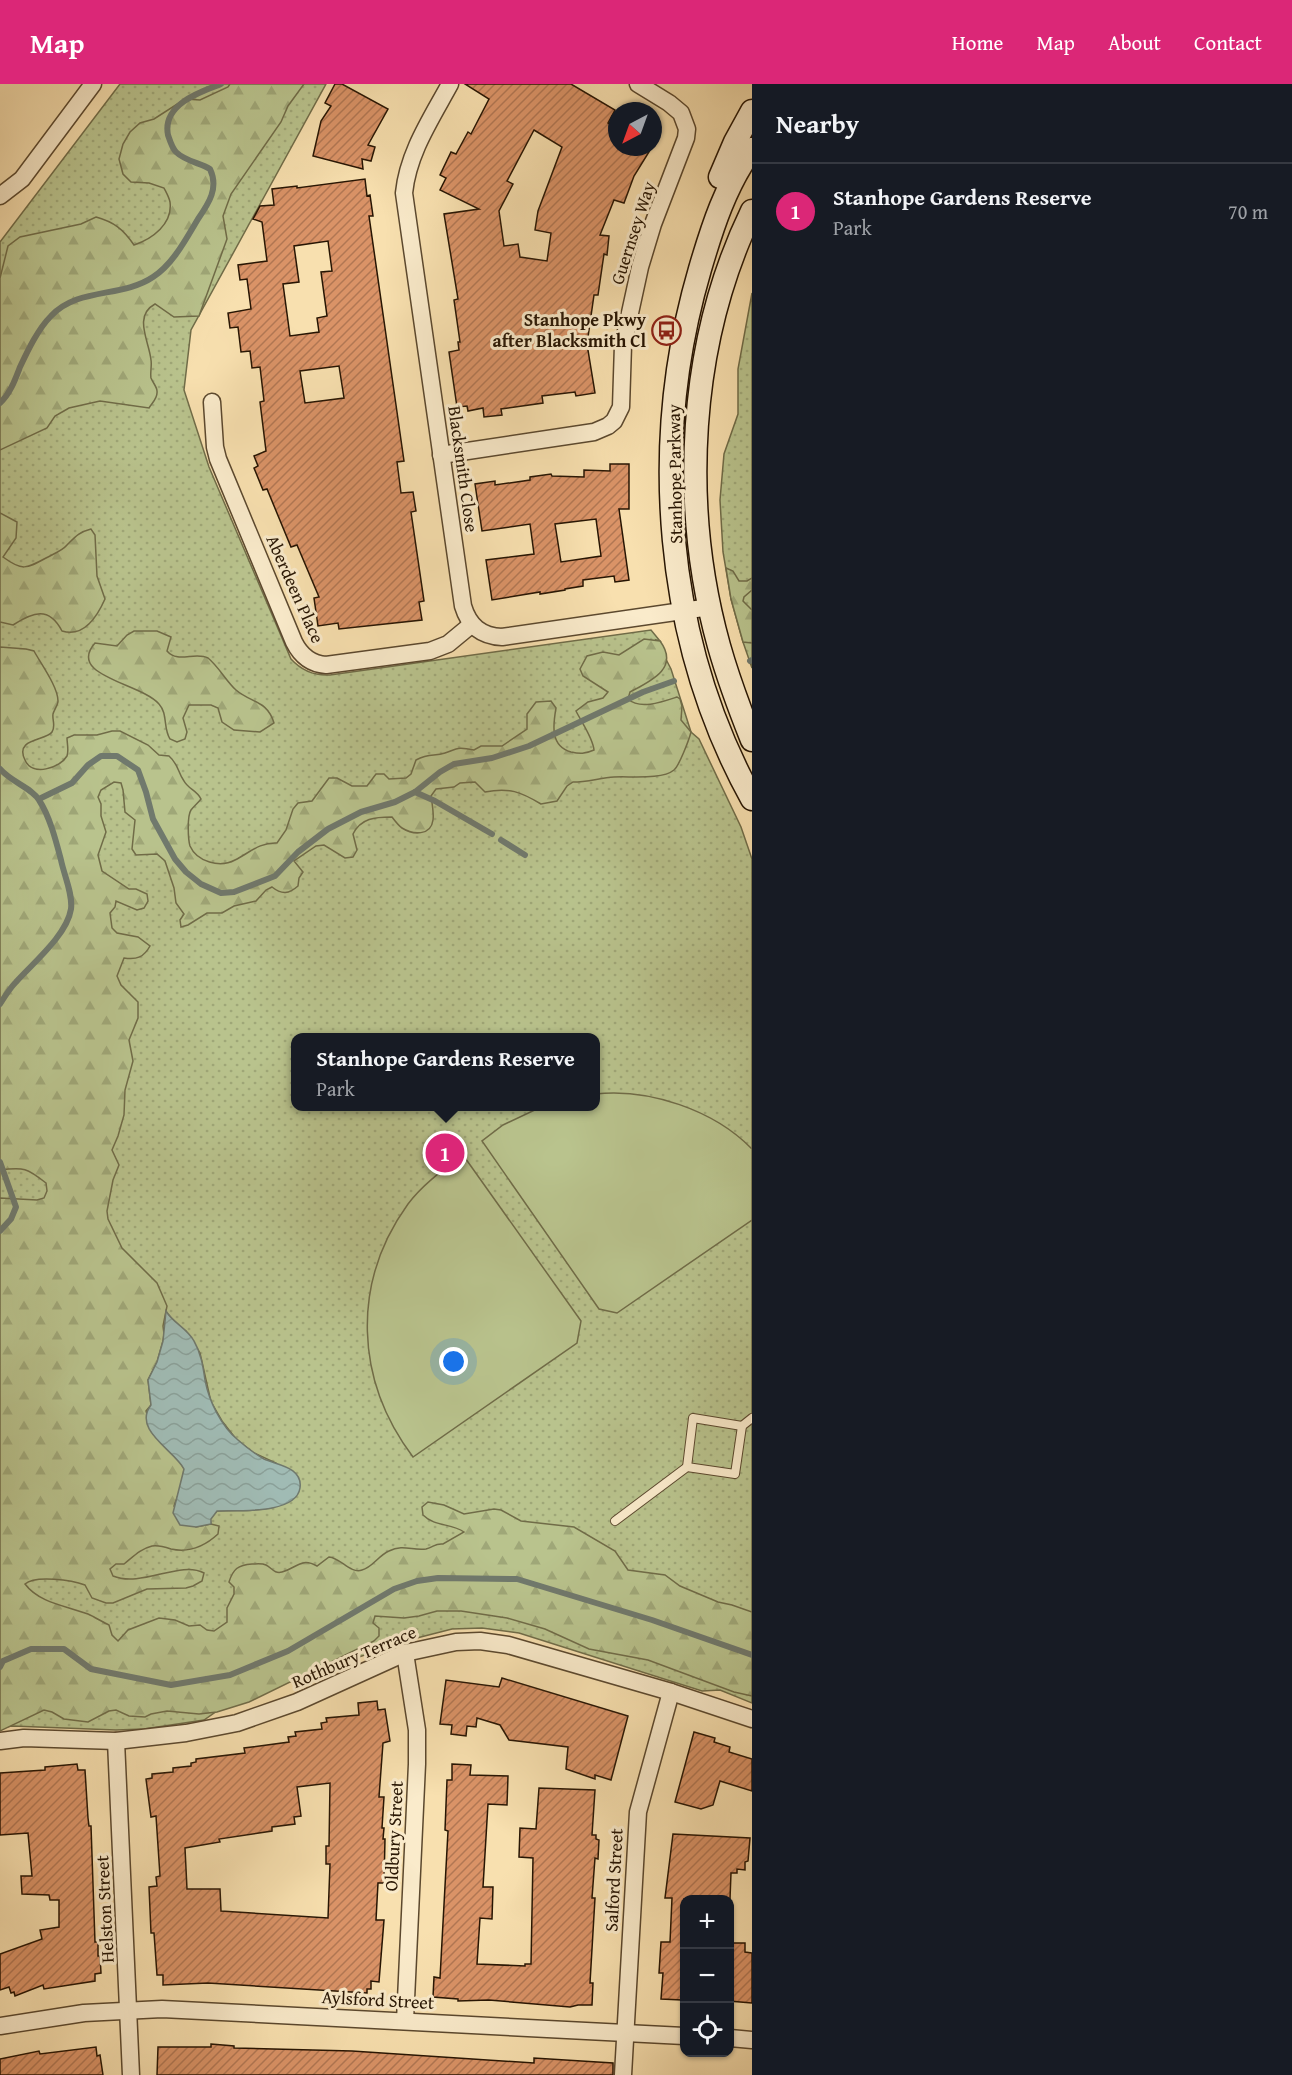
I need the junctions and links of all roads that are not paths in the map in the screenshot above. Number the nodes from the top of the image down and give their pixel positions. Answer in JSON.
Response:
{"nodes":[{"id":1,"x":93,"y":84,"type":"edge"},
{"id":2,"x":450,"y":84,"type":"edge"},
{"id":3,"x":638,"y":84,"type":"edge"},
{"id":4,"x":752,"y":111,"type":"edge"},
{"id":5,"x":752,"y":129,"type":"edge"},
{"id":6,"x":752,"y":149,"type":"edge"},
{"id":7,"x":736,"y":170,"type":"junction"},
{"id":8,"x":0,"y":196,"type":"edge"},
{"id":9,"x":752,"y":211,"type":"edge"},
{"id":10,"x":707,"y":243,"type":"junction"},
{"id":11,"x":212,"y":402,"type":"dead end"},
{"id":12,"x":441,"y":455,"type":"junction"},
{"id":13,"x":710,"y":607,"type":"junction"},
{"id":14,"x":683,"y":612,"type":"junction"},
{"id":15,"x":471,"y":625,"type":"junction"},
{"id":16,"x":752,"y":740,"type":"edge"},
{"id":17,"x":752,"y":799,"type":"edge"},
{"id":18,"x":752,"y":1418,"type":"edge"},
{"id":19,"x":742,"y":1426,"type":"junction"},
{"id":20,"x":687,"y":1467,"type":"junction"},
{"id":21,"x":615,"y":1521,"type":"dead end"},
{"id":22,"x":405,"y":1653,"type":"junction"},
{"id":23,"x":671,"y":1692,"type":"junction"},
{"id":24,"x":752,"y":1719,"type":"edge"},
{"id":25,"x":0,"y":1741,"type":"edge"},
{"id":26,"x":116,"y":1741,"type":"junction"},
{"id":27,"x":129,"y":2010,"type":"junction"},
{"id":28,"x":405,"y":2021,"type":"junction"},
{"id":29,"x":0,"y":2026,"type":"edge"},
{"id":30,"x":626,"y":2033,"type":"junction"},
{"id":31,"x":680,"y":2036,"type":"edge"},
{"id":32,"x":734,"y":2038,"type":"edge"},
{"id":33,"x":752,"y":2040,"type":"edge"},
{"id":34,"x":131,"y":2075,"type":"edge"},
{"id":35,"x":623,"y":2075,"type":"edge"}],
"edges":[{"from":1,"to":8,"type":"street"},
{"from":2,"to":12,"type":"street","name":"Blacksmith Close"},
{"from":3,"to":12,"type":"street","name":"Guernsey Way"},
{"from":4,"to":10,"type":"main road"},
{"from":5,"to":7,"type":"lane"},
{"from":6,"to":7,"type":"main road","name":"Stanhope Parkway"},
{"from":7,"to":10,"type":"main road","name":"Stanhope Parkway"},
{"from":9,"to":13,"type":"main road","name":"Stanhope Parkway"},
{"from":10,"to":14,"type":"main road","name":"Stanhope Parkway"},
{"from":11,"to":15,"type":"street","name":"Aberdeen Place"},
{"from":12,"to":15,"type":"street","name":"Blacksmith Close"},
{"from":13,"to":14,"type":"street"},
{"from":13,"to":16,"type":"main road","name":"Stanhope Parkway"},
{"from":14,"to":15,"type":"street"},
{"from":14,"to":17,"type":"main road","name":"Stanhope Parkway"},
{"from":18,"to":19,"type":"lane"},
{"from":19,"to":20,"type":"lane"},
{"from":19,"to":20,"type":"lane"},
{"from":20,"to":21,"type":"lane"},
{"from":22,"to":23,"type":"street","name":"Rothbury Terrace"},
{"from":22,"to":26,"type":"street","name":"Rothbury Terrace"},
{"from":22,"to":28,"type":"street","name":"Oldbury Street"},
{"from":23,"to":24,"type":"street","name":"Rothbury Terrace"},
{"from":23,"to":30,"type":"street","name":"Salford Street"},
{"from":25,"to":26,"type":"street","name":"Rothbury Terrace"},
{"from":26,"to":27,"type":"street","name":"Helston Street"},
{"from":27,"to":28,"type":"street","name":"Aylsford Street"},
{"from":27,"to":29,"type":"street","name":"Aylsford Street"},
{"from":27,"to":34,"type":"street","name":"Helston Street"},
{"from":28,"to":30,"type":"street","name":"Aylsford Street"},
{"from":30,"to":31,"type":"street","name":"Aylsford Street"},
{"from":30,"to":35,"type":"street","name":"Salford Street"},
{"from":32,"to":33,"type":"street"}]}
